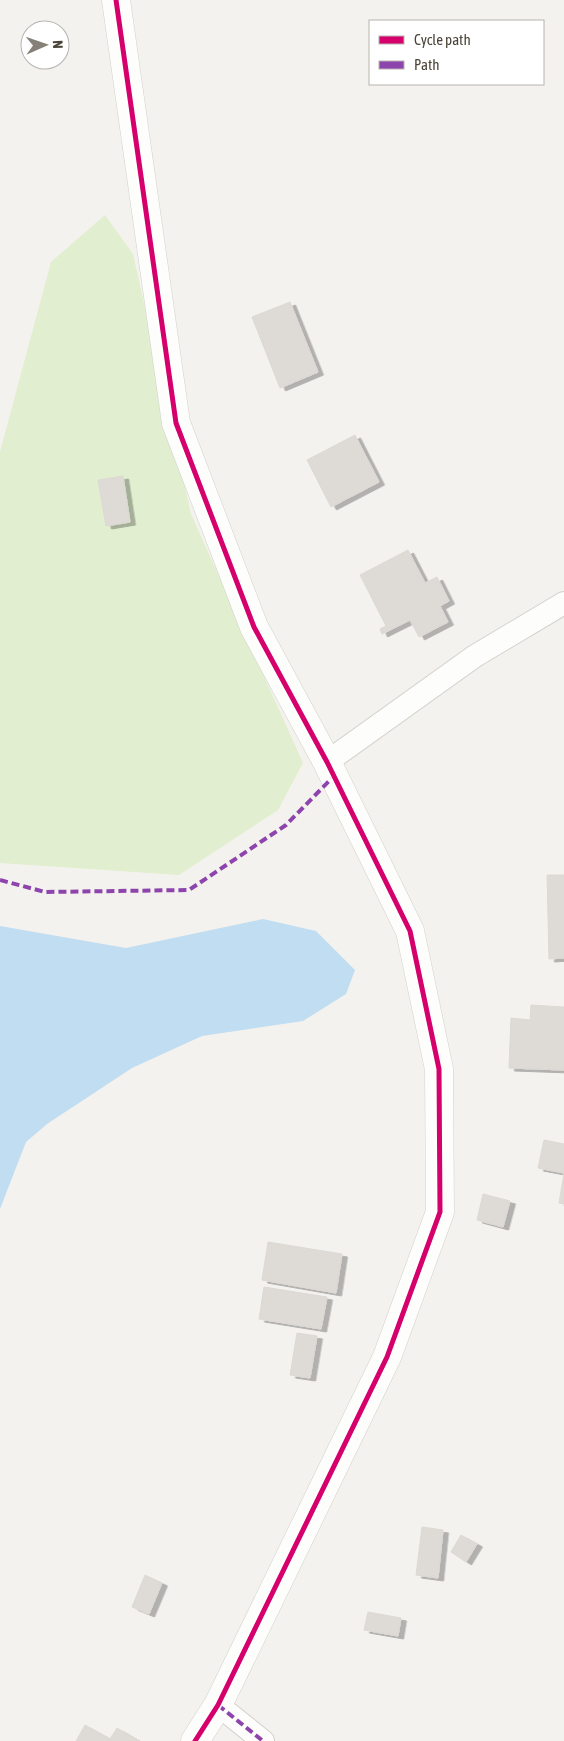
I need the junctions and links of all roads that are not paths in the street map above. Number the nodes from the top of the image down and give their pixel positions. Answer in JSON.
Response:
{"nodes":[{"id":1,"x":116,"y":0,"type":"edge"},
{"id":2,"x":564,"y":603,"type":"edge"},
{"id":3,"x":327,"y":762,"type":"junction"},
{"id":4,"x":218,"y":1705,"type":"junction"},
{"id":5,"x":195,"y":1741,"type":"edge"},
{"id":6,"x":263,"y":1741,"type":"edge"}],
"edges":[{"from":1,"to":3,"type":"street"},
{"from":2,"to":3,"type":"street"},
{"from":3,"to":4,"type":"street"},
{"from":4,"to":5,"type":"street"},
{"from":4,"to":6,"type":"street"}]}
